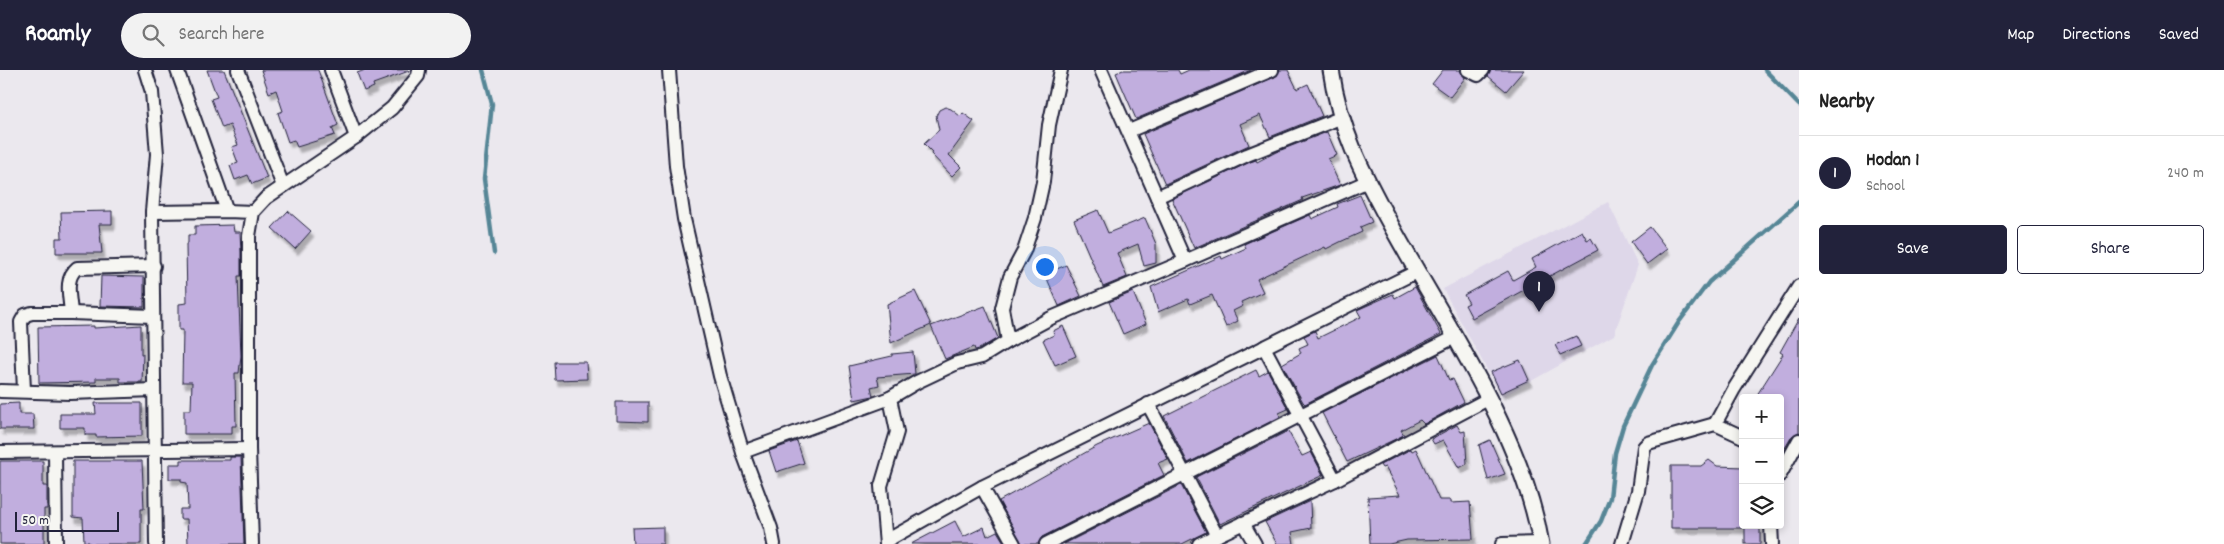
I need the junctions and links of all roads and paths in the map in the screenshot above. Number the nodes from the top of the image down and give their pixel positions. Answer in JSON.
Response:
{"nodes":[{"id":1,"x":145,"y":70,"type":"edge"},
{"id":2,"x":177,"y":70,"type":"edge"},
{"id":3,"x":238,"y":70,"type":"edge"},
{"id":4,"x":331,"y":70,"type":"edge"},
{"id":5,"x":419,"y":70,"type":"edge"},
{"id":6,"x":669,"y":70,"type":"edge"},
{"id":7,"x":1061,"y":70,"type":"edge"},
{"id":8,"x":1101,"y":70,"type":"edge"},
{"id":9,"x":1272,"y":70,"type":"edge"},
{"id":10,"x":1331,"y":70,"type":"edge"},
{"id":11,"x":1468,"y":70,"type":"edge"},
{"id":12,"x":1483,"y":70,"type":"edge"},
{"id":13,"x":1340,"y":118,"type":"junction"},
{"id":14,"x":1129,"y":131,"type":"junction"},
{"id":15,"x":356,"y":136,"type":"junction"},
{"id":16,"x":1366,"y":182,"type":"junction"},
{"id":17,"x":283,"y":186,"type":"junction"},
{"id":18,"x":1157,"y":197,"type":"junction"},
{"id":19,"x":227,"y":211,"type":"junction"},
{"id":20,"x":152,"y":212,"type":"junction"},
{"id":21,"x":253,"y":212,"type":"junction"},
{"id":22,"x":1185,"y":261,"type":"junction"},
{"id":23,"x":154,"y":266,"type":"junction"},
{"id":24,"x":1416,"y":272,"type":"junction"},
{"id":25,"x":1799,"y":286,"type":"edge"},
{"id":26,"x":71,"y":312,"type":"junction"},
{"id":27,"x":153,"y":316,"type":"junction"},
{"id":28,"x":1455,"y":337,"type":"junction"},
{"id":29,"x":1008,"y":341,"type":"junction"},
{"id":30,"x":1264,"y":347,"type":"junction"},
{"id":31,"x":154,"y":390,"type":"junction"},
{"id":32,"x":0,"y":391,"type":"edge"},
{"id":33,"x":24,"y":391,"type":"junction"},
{"id":34,"x":890,"y":398,"type":"junction"},
{"id":35,"x":1488,"y":399,"type":"junction"},
{"id":36,"x":1148,"y":404,"type":"junction"},
{"id":37,"x":1300,"y":416,"type":"junction"},
{"id":38,"x":1715,"y":424,"type":"junction"},
{"id":39,"x":1739,"y":435,"type":"edge"},
{"id":40,"x":1799,"y":440,"type":"edge"},
{"id":41,"x":249,"y":449,"type":"junction"},
{"id":42,"x":154,"y":450,"type":"junction"},
{"id":43,"x":0,"y":452,"type":"edge"},
{"id":44,"x":55,"y":452,"type":"junction"},
{"id":45,"x":743,"y":452,"type":"junction"},
{"id":46,"x":1784,"y":459,"type":"edge"},
{"id":47,"x":1185,"y":475,"type":"junction"},
{"id":48,"x":1335,"y":480,"type":"junction"},
{"id":49,"x":982,"y":487,"type":"junction"},
{"id":50,"x":1243,"y":523,"type":"junction"},
{"id":51,"x":1771,"y":529,"type":"edge"},
{"id":52,"x":1217,"y":536,"type":"junction"},
{"id":53,"x":886,"y":542,"type":"edge"},
{"id":54,"x":56,"y":544,"type":"edge"},
{"id":55,"x":156,"y":544,"type":"edge"},
{"id":56,"x":252,"y":544,"type":"edge"},
{"id":57,"x":774,"y":544,"type":"edge"},
{"id":58,"x":1014,"y":544,"type":"edge"},
{"id":59,"x":1046,"y":544,"type":"edge"},
{"id":60,"x":1199,"y":544,"type":"edge"},
{"id":61,"x":1255,"y":544,"type":"edge"},
{"id":62,"x":1502,"y":544,"type":"edge"},
{"id":63,"x":1541,"y":544,"type":"edge"},
{"id":64,"x":1622,"y":544,"type":"edge"},
{"id":65,"x":1772,"y":544,"type":"edge"}],
"edges":[{"from":1,"to":20,"type":"street"},
{"from":2,"to":19,"type":"street"},
{"from":3,"to":17,"type":"street"},
{"from":4,"to":15,"type":"street"},
{"from":5,"to":15,"type":"street"},
{"from":6,"to":45,"type":"street"},
{"from":7,"to":29,"type":"street"},
{"from":8,"to":14,"type":"street"},
{"from":9,"to":14,"type":"street"},
{"from":10,"to":13,"type":"street"},
{"from":11,"to":12,"type":"street"},
{"from":13,"to":16,"type":"street"},
{"from":13,"to":18,"type":"street"},
{"from":14,"to":18,"type":"street"},
{"from":15,"to":17,"type":"street"},
{"from":16,"to":22,"type":"street"},
{"from":16,"to":24,"type":"street"},
{"from":17,"to":21,"type":"street"},
{"from":18,"to":22,"type":"street"},
{"from":19,"to":20,"type":"street"},
{"from":19,"to":21,"type":"street"},
{"from":20,"to":23,"type":"street"},
{"from":21,"to":41,"type":"street"},
{"from":22,"to":29,"type":"street"},
{"from":23,"to":26,"type":"street"},
{"from":23,"to":27,"type":"street"},
{"from":24,"to":28,"type":"street"},
{"from":24,"to":30,"type":"street"},
{"from":25,"to":38,"type":"street"},
{"from":26,"to":27,"type":"street"},
{"from":26,"to":33,"type":"street"},
{"from":27,"to":31,"type":"street"},
{"from":28,"to":35,"type":"street"},
{"from":28,"to":37,"type":"street"},
{"from":29,"to":34,"type":"street"},
{"from":30,"to":36,"type":"street"},
{"from":30,"to":37,"type":"street"},
{"from":31,"to":33,"type":"street"},
{"from":31,"to":42,"type":"street"},
{"from":32,"to":33,"type":"street"},
{"from":34,"to":45,"type":"street"},
{"from":34,"to":53,"type":"street"},
{"from":35,"to":48,"type":"street"},
{"from":35,"to":63,"type":"street"},
{"from":36,"to":47,"type":"street"},
{"from":36,"to":49,"type":"street"},
{"from":37,"to":47,"type":"street"},
{"from":37,"to":48,"type":"street"},
{"from":38,"to":39,"type":"street"},
{"from":38,"to":64,"type":"street"},
{"from":40,"to":46,"type":"street"},
{"from":41,"to":42,"type":"street"},
{"from":41,"to":56,"type":"street"},
{"from":42,"to":44,"type":"street"},
{"from":42,"to":55,"type":"street"},
{"from":43,"to":44,"type":"street"},
{"from":44,"to":54,"type":"street"},
{"from":45,"to":57,"type":"street"},
{"from":47,"to":52,"type":"street"},
{"from":47,"to":59,"type":"street"},
{"from":48,"to":50,"type":"street"},
{"from":49,"to":53,"type":"street"},
{"from":49,"to":58,"type":"street"},
{"from":50,"to":52,"type":"street"},
{"from":50,"to":61,"type":"street"},
{"from":51,"to":65,"type":"street"},
{"from":52,"to":60,"type":"street"},
{"from":62,"to":63,"type":"street"}]}
